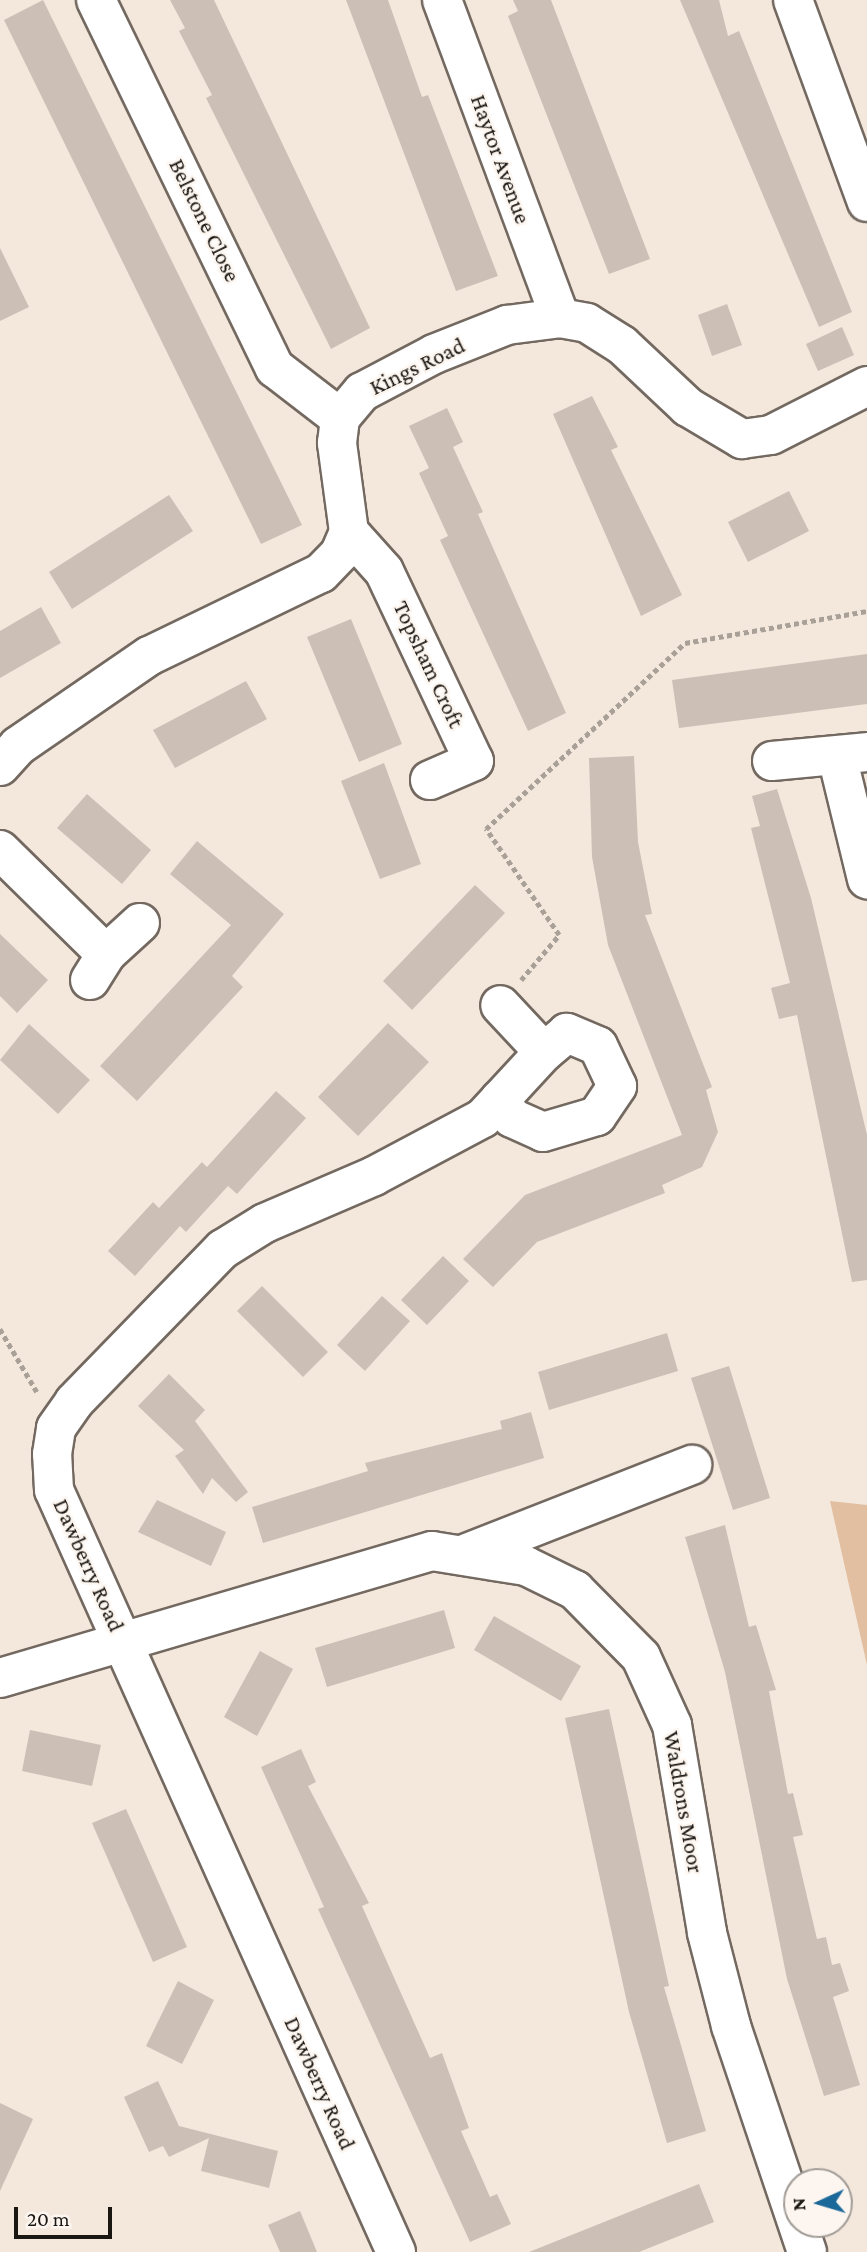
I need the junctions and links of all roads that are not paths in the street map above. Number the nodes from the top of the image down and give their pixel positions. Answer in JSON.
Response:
{"nodes":[{"id":1,"x":96,"y":0,"type":"edge"},
{"id":2,"x":442,"y":0,"type":"edge"},
{"id":3,"x":793,"y":0,"type":"edge"},
{"id":4,"x":867,"y":202,"type":"edge"},
{"id":5,"x":560,"y":318,"type":"junction"},
{"id":6,"x":867,"y":386,"type":"edge"},
{"id":7,"x":340,"y":418,"type":"junction"},
{"id":8,"x":349,"y":532,"type":"junction"},
{"id":9,"x":852,"y":754,"type":"edge"},
{"id":10,"x":772,"y":761,"type":"dead end"},
{"id":11,"x":0,"y":766,"type":"edge"},
{"id":12,"x":430,"y":780,"type":"dead end"},
{"id":13,"x":0,"y":850,"type":"edge"},
{"id":14,"x":867,"y":879,"type":"edge"},
{"id":15,"x":139,"y":923,"type":"dead end"},
{"id":16,"x":500,"y":1005,"type":"road end"},
{"id":17,"x":544,"y":1052,"type":"junction"},
{"id":18,"x":500,"y":1099,"type":"junction"},
{"id":19,"x":692,"y":1465,"type":"dead end"},
{"id":20,"x":467,"y":1553,"type":"junction"},
{"id":21,"x":123,"y":1641,"type":"junction"},
{"id":22,"x":0,"y":1678,"type":"edge"},
{"id":23,"x":396,"y":2252,"type":"edge"},
{"id":24,"x":807,"y":2252,"type":"edge"}],
"edges":[{"from":1,"to":7,"type":"street","name":"Belstone Close"},
{"from":2,"to":5,"type":"street","name":"Haytor Avenue"},
{"from":3,"to":4,"type":"street"},
{"from":5,"to":6,"type":"street","name":"Kings Road"},
{"from":5,"to":7,"type":"street","name":"Kings Road"},
{"from":7,"to":8,"type":"street"},
{"from":8,"to":11,"type":"street"},
{"from":8,"to":12,"type":"street","name":"Topsham Croft"},
{"from":9,"to":10,"type":"street"},
{"from":9,"to":14,"type":"street"},
{"from":13,"to":15,"type":"street"},
{"from":16,"to":17,"type":"street"},
{"from":17,"to":18,"type":"street"},
{"from":17,"to":18,"type":"street"},
{"from":18,"to":21,"type":"street","name":"Dawberry Road"},
{"from":19,"to":20,"type":"street"},
{"from":20,"to":21,"type":"street","name":"Waldrons Moor"},
{"from":20,"to":24,"type":"street","name":"Waldrons Moor"},
{"from":21,"to":22,"type":"street","name":"Waldrons Moor"},
{"from":21,"to":23,"type":"street","name":"Dawberry Road"}]}
